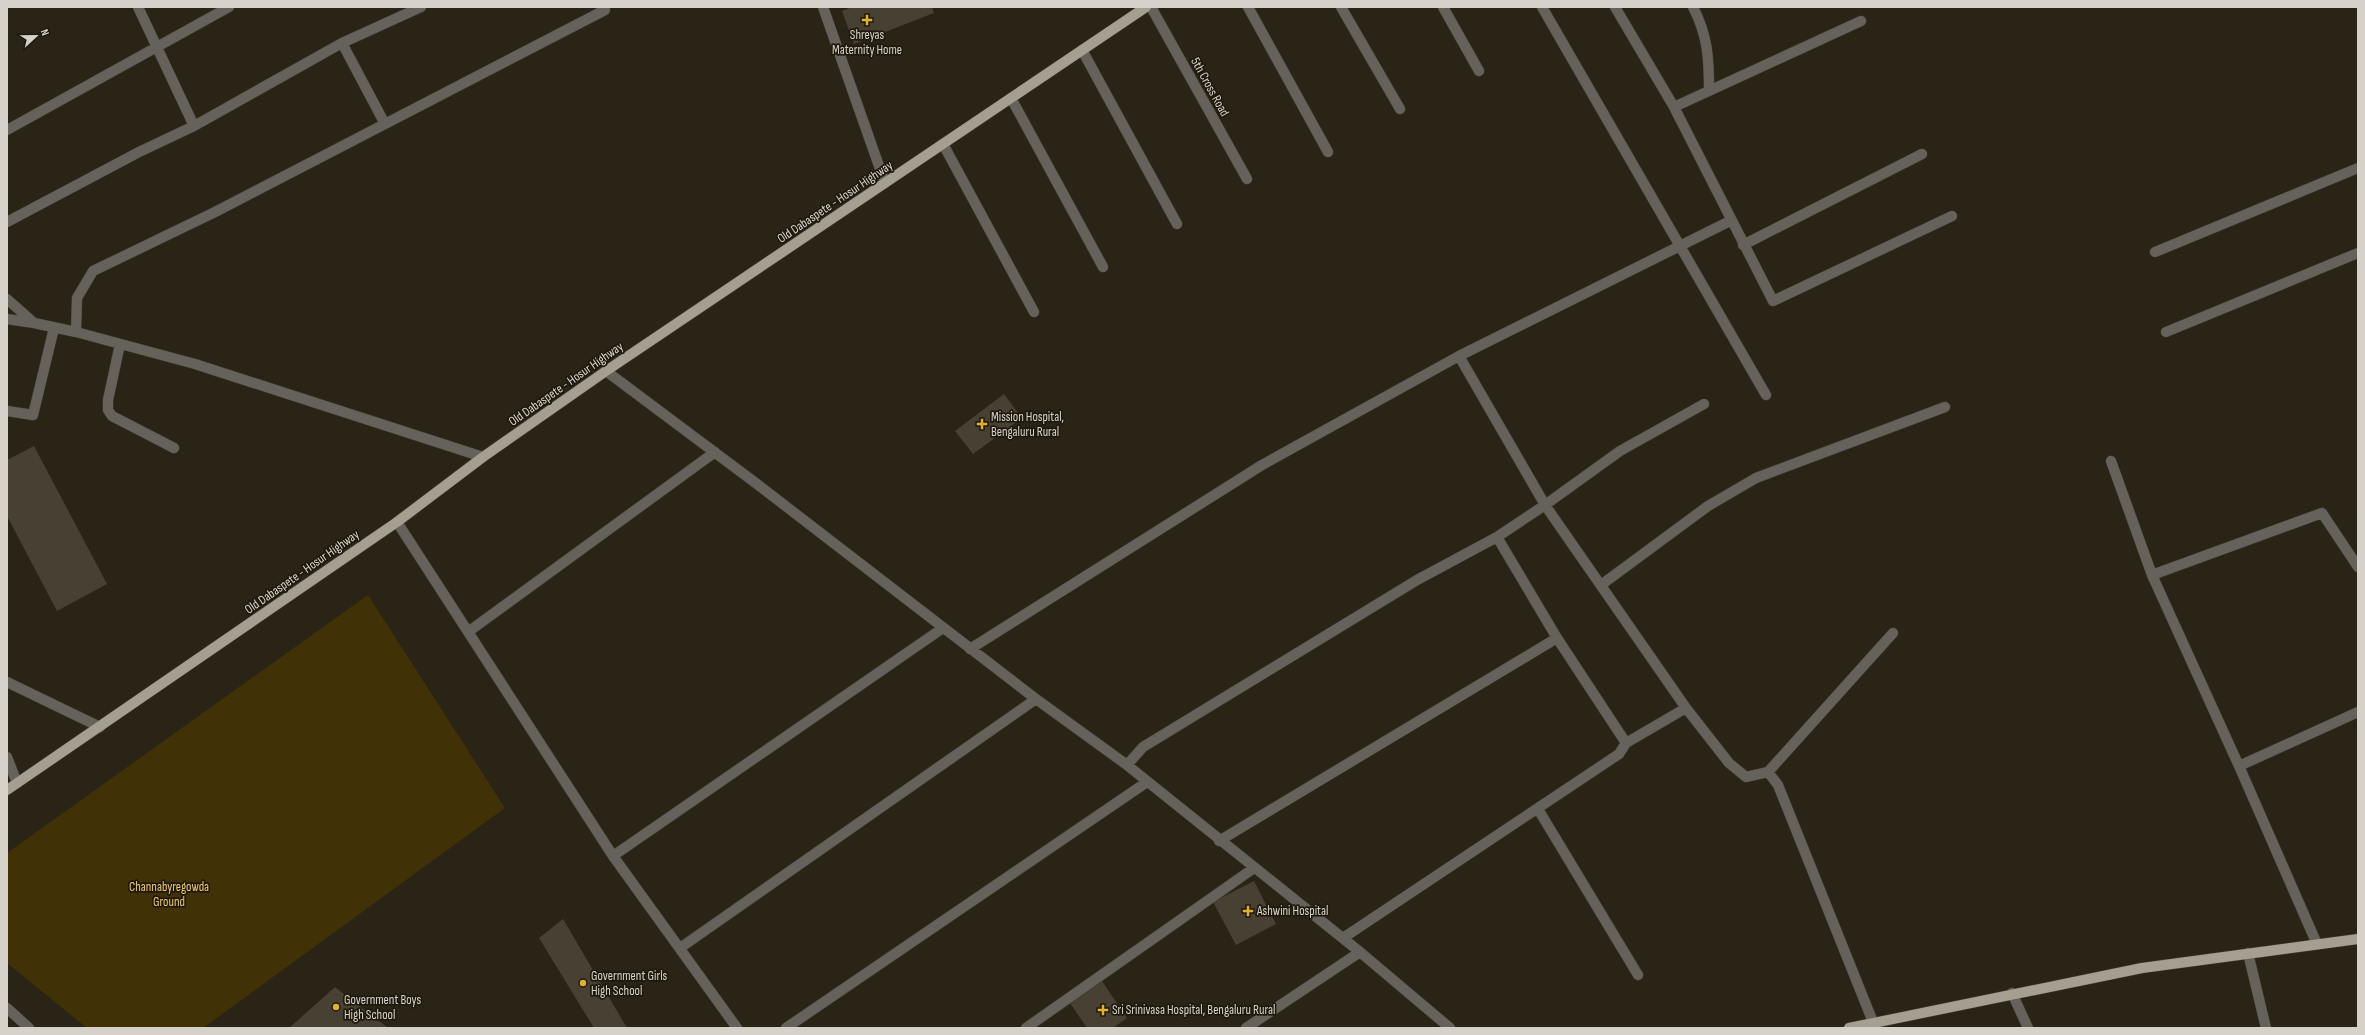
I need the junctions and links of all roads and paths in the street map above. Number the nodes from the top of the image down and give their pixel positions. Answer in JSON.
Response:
{"nodes":[{"id":1,"x":138,"y":7,"type":"edge"},
{"id":2,"x":228,"y":7,"type":"edge"},
{"id":3,"x":421,"y":7,"type":"edge"},
{"id":4,"x":823,"y":7,"type":"edge"},
{"id":5,"x":1146,"y":7,"type":"edge"},
{"id":6,"x":1151,"y":7,"type":"edge"},
{"id":7,"x":1248,"y":7,"type":"edge"},
{"id":8,"x":1341,"y":7,"type":"edge"},
{"id":9,"x":1443,"y":7,"type":"edge"},
{"id":10,"x":1542,"y":7,"type":"edge"},
{"id":11,"x":1615,"y":7,"type":"edge"},
{"id":12,"x":1693,"y":7,"type":"edge"},
{"id":13,"x":605,"y":10,"type":"dead end"},
{"id":14,"x":1861,"y":21,"type":"dead end"},
{"id":15,"x":342,"y":43,"type":"junction"},
{"id":16,"x":157,"y":46,"type":"junction"},
{"id":17,"x":1082,"y":50,"type":"junction"},
{"id":18,"x":1479,"y":71,"type":"dead end"},
{"id":19,"x":1709,"y":91,"type":"junction"},
{"id":20,"x":1011,"y":98,"type":"junction"},
{"id":21,"x":1674,"y":108,"type":"junction"},
{"id":22,"x":1400,"y":109,"type":"dead end"},
{"id":23,"x":386,"y":124,"type":"junction"},
{"id":24,"x":194,"y":126,"type":"junction"},
{"id":25,"x":7,"y":130,"type":"edge"},
{"id":26,"x":943,"y":144,"type":"junction"},
{"id":27,"x":1328,"y":152,"type":"dead end"},
{"id":28,"x":1922,"y":154,"type":"dead end"},
{"id":29,"x":2358,"y":168,"type":"edge"},
{"id":30,"x":1247,"y":179,"type":"dead end"},
{"id":31,"x":885,"y":183,"type":"junction"},
{"id":32,"x":1952,"y":216,"type":"dead end"},
{"id":33,"x":1730,"y":221,"type":"junction"},
{"id":34,"x":7,"y":222,"type":"edge"},
{"id":35,"x":1177,"y":224,"type":"dead end"},
{"id":36,"x":1743,"y":245,"type":"junction"},
{"id":37,"x":1680,"y":246,"type":"junction"},
{"id":38,"x":2155,"y":252,"type":"dead end"},
{"id":39,"x":2358,"y":253,"type":"edge"},
{"id":40,"x":1103,"y":267,"type":"dead end"},
{"id":41,"x":7,"y":299,"type":"edge"},
{"id":42,"x":1034,"y":312,"type":"dead end"},
{"id":43,"x":7,"y":319,"type":"edge"},
{"id":44,"x":34,"y":323,"type":"junction"},
{"id":45,"x":54,"y":328,"type":"junction"},
{"id":46,"x":76,"y":332,"type":"junction"},
{"id":47,"x":2166,"y":332,"type":"dead end"},
{"id":48,"x":120,"y":344,"type":"junction"},
{"id":49,"x":1459,"y":356,"type":"junction"},
{"id":50,"x":606,"y":371,"type":"junction"},
{"id":51,"x":1766,"y":395,"type":"dead end"},
{"id":52,"x":1704,"y":404,"type":"dead end"},
{"id":53,"x":1945,"y":407,"type":"dead end"},
{"id":54,"x":7,"y":411,"type":"edge"},
{"id":55,"x":174,"y":448,"type":"dead end"},
{"id":56,"x":715,"y":452,"type":"junction"},
{"id":57,"x":483,"y":458,"type":"junction"},
{"id":58,"x":2111,"y":461,"type":"dead end"},
{"id":59,"x":1545,"y":505,"type":"junction"},
{"id":60,"x":397,"y":522,"type":"junction"},
{"id":61,"x":1497,"y":537,"type":"junction"},
{"id":62,"x":2358,"y":566,"type":"edge"},
{"id":63,"x":2152,"y":575,"type":"junction"},
{"id":64,"x":1601,"y":585,"type":"junction"},
{"id":65,"x":943,"y":628,"type":"junction"},
{"id":66,"x":468,"y":632,"type":"junction"},
{"id":67,"x":1893,"y":633,"type":"dead end"},
{"id":68,"x":1557,"y":638,"type":"junction"},
{"id":69,"x":970,"y":649,"type":"junction"},
{"id":70,"x":7,"y":682,"type":"edge"},
{"id":71,"x":1036,"y":699,"type":"junction"},
{"id":72,"x":1686,"y":708,"type":"junction"},
{"id":73,"x":2358,"y":712,"type":"edge"},
{"id":74,"x":100,"y":726,"type":"junction"},
{"id":75,"x":1626,"y":743,"type":"junction"},
{"id":76,"x":7,"y":757,"type":"edge"},
{"id":77,"x":1127,"y":765,"type":"junction"},
{"id":78,"x":2239,"y":766,"type":"junction"},
{"id":79,"x":1768,"y":772,"type":"junction"},
{"id":80,"x":1147,"y":782,"type":"junction"},
{"id":81,"x":17,"y":783,"type":"junction"},
{"id":82,"x":7,"y":790,"type":"edge"},
{"id":83,"x":1538,"y":809,"type":"junction"},
{"id":84,"x":1219,"y":840,"type":"junction"},
{"id":85,"x":613,"y":856,"type":"junction"},
{"id":86,"x":1254,"y":868,"type":"junction"},
{"id":87,"x":1343,"y":938,"type":"junction"},
{"id":88,"x":2358,"y":939,"type":"edge"},
{"id":89,"x":2317,"y":944,"type":"junction"},
{"id":90,"x":680,"y":948,"type":"junction"},
{"id":91,"x":1360,"y":952,"type":"junction"},
{"id":92,"x":2248,"y":953,"type":"junction"},
{"id":93,"x":1638,"y":975,"type":"dead end"},
{"id":94,"x":2012,"y":993,"type":"junction"},
{"id":95,"x":7,"y":1008,"type":"edge"},
{"id":96,"x":1873,"y":1022,"type":"junction"},
{"id":97,"x":29,"y":1028,"type":"edge"},
{"id":98,"x":737,"y":1028,"type":"edge"},
{"id":99,"x":786,"y":1028,"type":"edge"},
{"id":100,"x":1026,"y":1028,"type":"edge"},
{"id":101,"x":1246,"y":1028,"type":"edge"},
{"id":102,"x":1450,"y":1028,"type":"edge"},
{"id":103,"x":1849,"y":1028,"type":"edge"},
{"id":104,"x":2028,"y":1028,"type":"edge"},
{"id":105,"x":2266,"y":1028,"type":"edge"}],
"edges":[{"from":1,"to":16,"type":"street"},
{"from":2,"to":16,"type":"street"},
{"from":3,"to":15,"type":"street"},
{"from":4,"to":31,"type":"street"},
{"from":5,"to":17,"type":"main road","name":"Old Dabaspete - Hosur Highway"},
{"from":6,"to":30,"type":"street","name":"5th Cross Road"},
{"from":7,"to":27,"type":"street"},
{"from":8,"to":22,"type":"street"},
{"from":9,"to":18,"type":"street"},
{"from":10,"to":37,"type":"street"},
{"from":11,"to":21,"type":"street"},
{"from":12,"to":19,"type":"street"},
{"from":13,"to":23,"type":"street"},
{"from":14,"to":19,"type":"street"},
{"from":15,"to":23,"type":"street"},
{"from":15,"to":24,"type":"street"},
{"from":16,"to":24,"type":"street"},
{"from":16,"to":25,"type":"street"},
{"from":17,"to":20,"type":"main road","name":"Old Dabaspete - Hosur Highway"},
{"from":17,"to":35,"type":"street"},
{"from":19,"to":21,"type":"street"},
{"from":20,"to":26,"type":"main road","name":"Old Dabaspete - Hosur Highway"},
{"from":20,"to":40,"type":"street"},
{"from":21,"to":33,"type":"street"},
{"from":23,"to":46,"type":"street"},
{"from":24,"to":34,"type":"street"},
{"from":26,"to":31,"type":"main road","name":"Old Dabaspete - Hosur Highway"},
{"from":26,"to":42,"type":"street"},
{"from":28,"to":36,"type":"street"},
{"from":29,"to":38,"type":"street"},
{"from":31,"to":50,"type":"main road","name":"Old Dabaspete - Hosur Highway"},
{"from":32,"to":36,"type":"street"},
{"from":33,"to":36,"type":"street"},
{"from":33,"to":37,"type":"street"},
{"from":37,"to":49,"type":"street"},
{"from":37,"to":51,"type":"street"},
{"from":39,"to":47,"type":"street"},
{"from":41,"to":44,"type":"street"},
{"from":43,"to":44,"type":"street"},
{"from":44,"to":45,"type":"street"},
{"from":45,"to":46,"type":"street"},
{"from":45,"to":54,"type":"street"},
{"from":46,"to":48,"type":"street"},
{"from":48,"to":55,"type":"street"},
{"from":48,"to":57,"type":"street"},
{"from":49,"to":59,"type":"street"},
{"from":49,"to":69,"type":"street"},
{"from":50,"to":56,"type":"street"},
{"from":50,"to":57,"type":"main road","name":"Old Dabaspete - Hosur Highway"},
{"from":52,"to":59,"type":"street"},
{"from":53,"to":64,"type":"street"},
{"from":56,"to":65,"type":"street"},
{"from":56,"to":66,"type":"street"},
{"from":57,"to":60,"type":"main road","name":"Old Dabaspete - Hosur Highway"},
{"from":58,"to":63,"type":"street"},
{"from":59,"to":61,"type":"street"},
{"from":59,"to":64,"type":"street"},
{"from":60,"to":66,"type":"street"},
{"from":60,"to":74,"type":"main road","name":"Old Dabaspete - Hosur Highway"},
{"from":61,"to":68,"type":"street"},
{"from":61,"to":77,"type":"street"},
{"from":62,"to":63,"type":"street"},
{"from":63,"to":78,"type":"street"},
{"from":64,"to":72,"type":"street"},
{"from":65,"to":69,"type":"street"},
{"from":65,"to":85,"type":"street"},
{"from":66,"to":85,"type":"street"},
{"from":67,"to":79,"type":"street"},
{"from":68,"to":75,"type":"street"},
{"from":68,"to":84,"type":"street"},
{"from":69,"to":71,"type":"street"},
{"from":70,"to":74,"type":"street"},
{"from":71,"to":77,"type":"street"},
{"from":71,"to":90,"type":"street"},
{"from":72,"to":75,"type":"street"},
{"from":72,"to":79,"type":"street"},
{"from":73,"to":78,"type":"street"},
{"from":74,"to":81,"type":"main road","name":"Old Dabaspete - Hosur Highway"},
{"from":75,"to":83,"type":"street"},
{"from":76,"to":81,"type":"street"},
{"from":77,"to":80,"type":"street"},
{"from":78,"to":89,"type":"street"},
{"from":79,"to":96,"type":"street"},
{"from":80,"to":84,"type":"street"},
{"from":80,"to":99,"type":"street"},
{"from":81,"to":82,"type":"main road","name":"Old Dabaspete - Hosur Highway"},
{"from":83,"to":87,"type":"street"},
{"from":83,"to":93,"type":"street"},
{"from":84,"to":86,"type":"street"},
{"from":85,"to":90,"type":"street"},
{"from":86,"to":87,"type":"street"},
{"from":86,"to":100,"type":"street"},
{"from":87,"to":91,"type":"street"},
{"from":88,"to":89,"type":"main road"},
{"from":89,"to":92,"type":"main road"},
{"from":90,"to":98,"type":"street"},
{"from":91,"to":101,"type":"street"},
{"from":91,"to":102,"type":"street"},
{"from":92,"to":94,"type":"main road"},
{"from":92,"to":105,"type":"street"},
{"from":94,"to":96,"type":"main road"},
{"from":94,"to":104,"type":"street"},
{"from":95,"to":97,"type":"street"},
{"from":96,"to":103,"type":"main road"}]}
